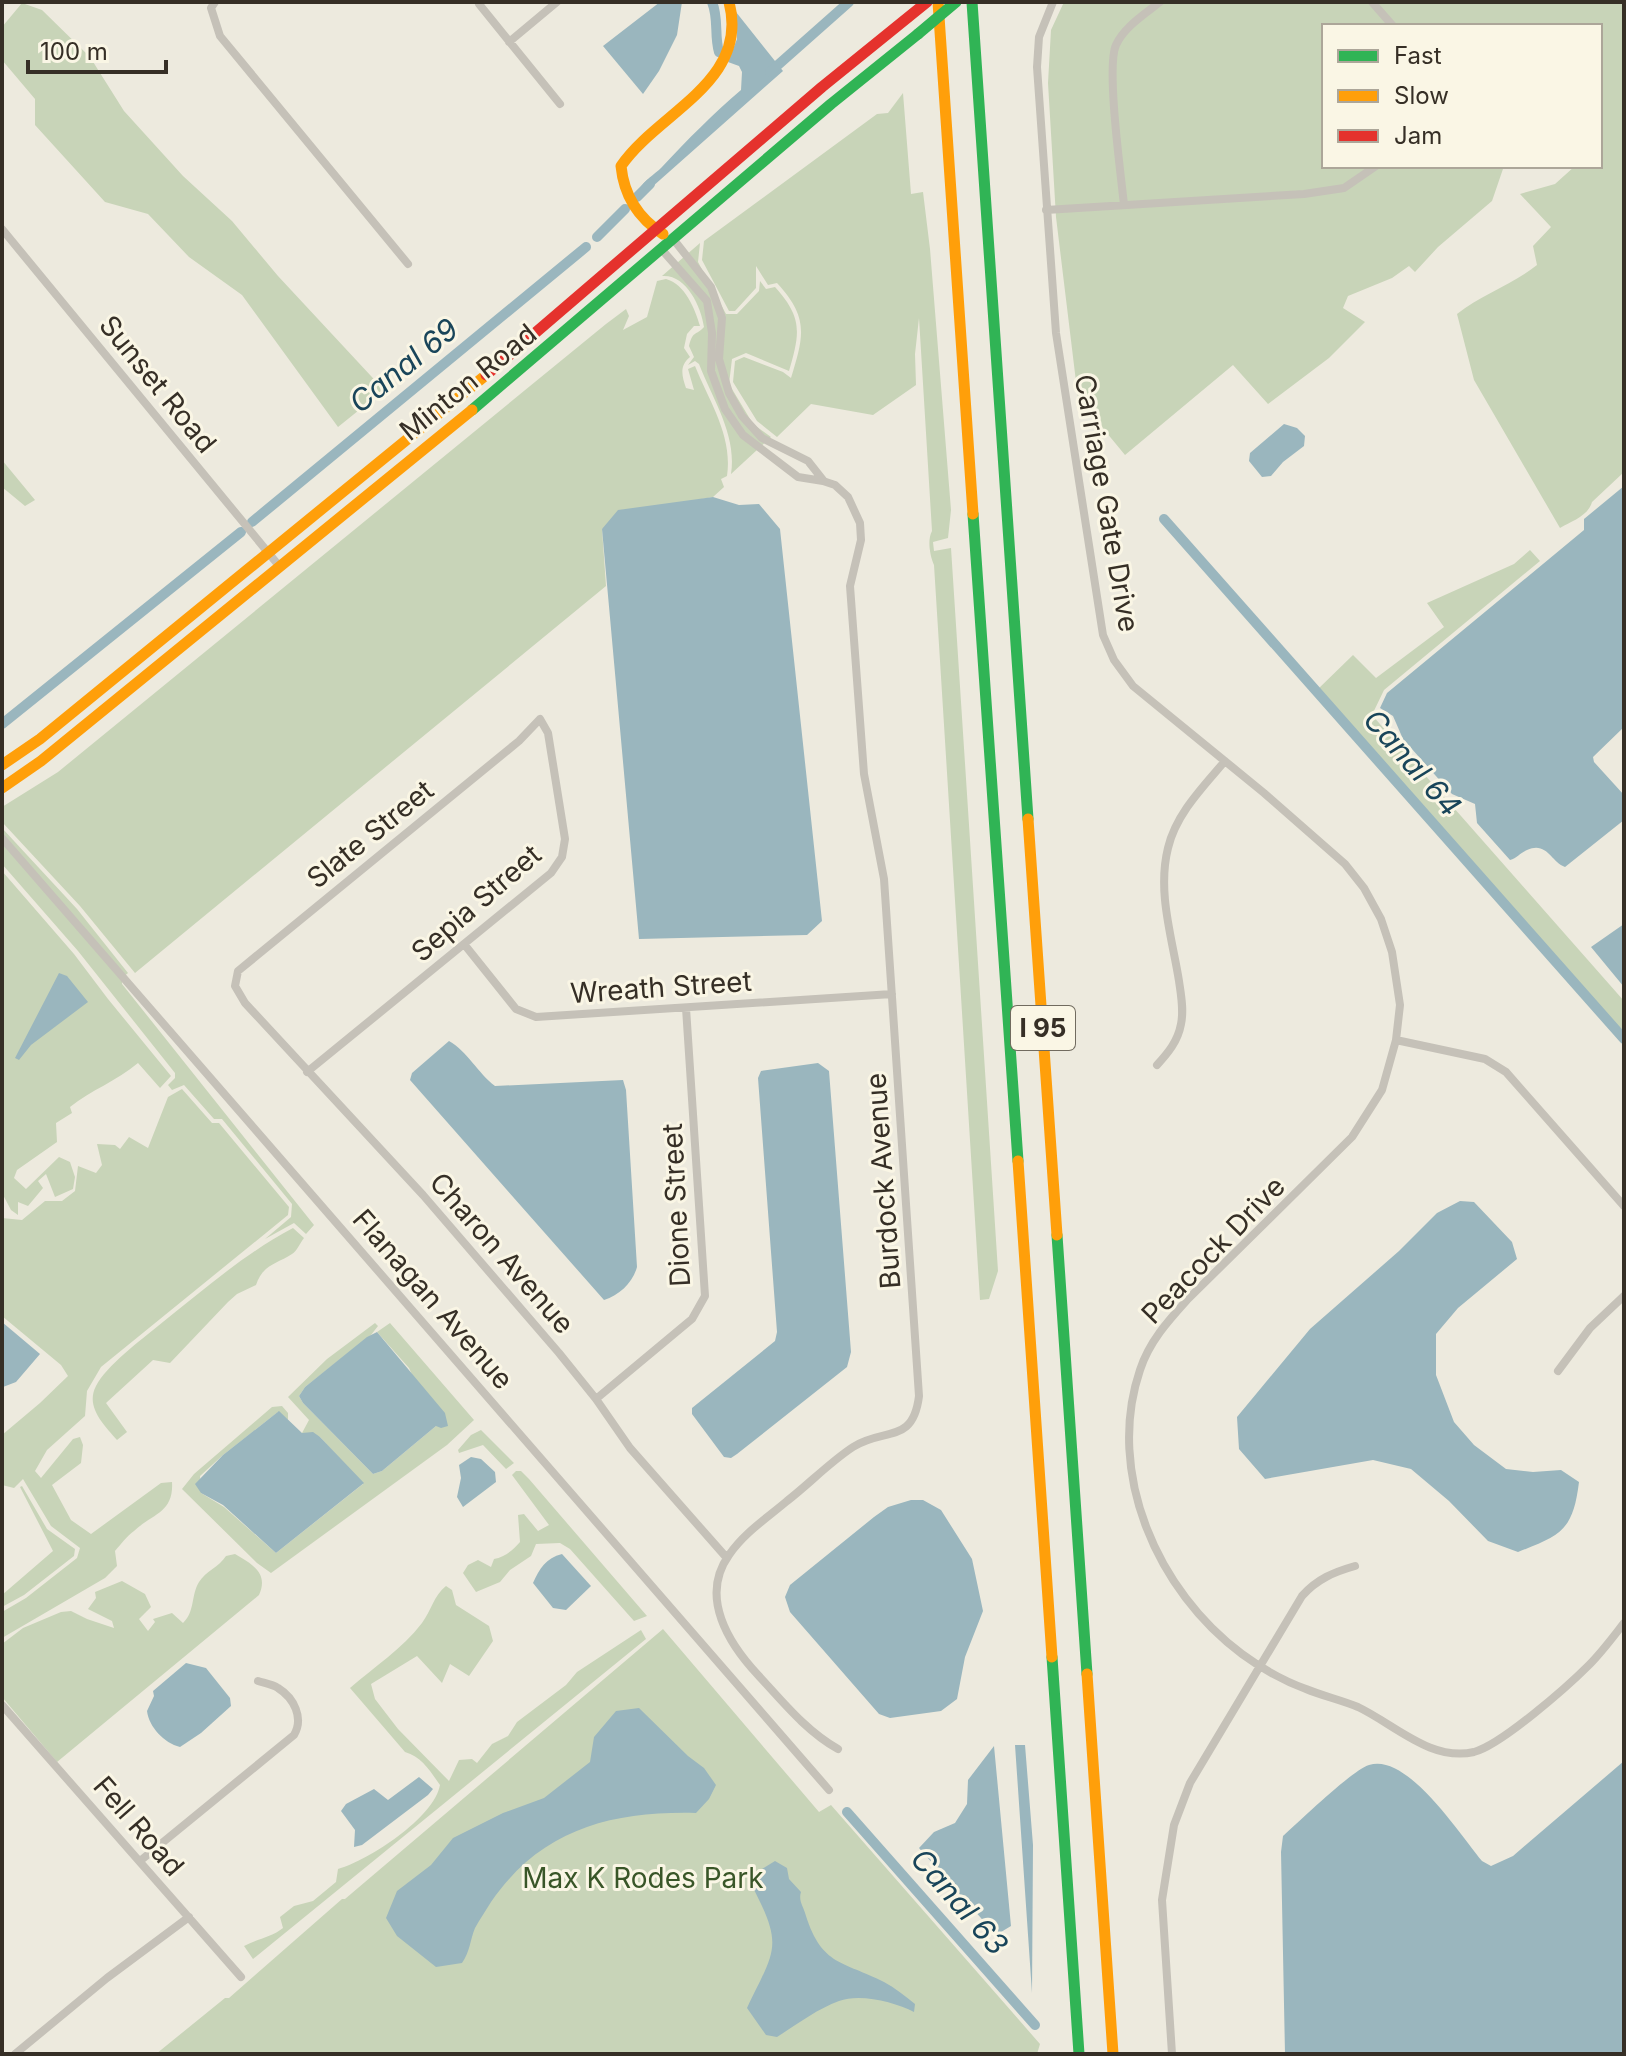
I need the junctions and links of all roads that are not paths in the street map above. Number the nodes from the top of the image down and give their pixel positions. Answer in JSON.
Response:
{"nodes":[{"id":1,"x":215,"y":2,"type":"edge"},
{"id":2,"x":557,"y":2,"type":"edge"},
{"id":3,"x":927,"y":2,"type":"edge"},
{"id":4,"x":938,"y":2,"type":"edge"},
{"id":5,"x":956,"y":2,"type":"edge"},
{"id":6,"x":972,"y":2,"type":"edge"},
{"id":7,"x":1053,"y":2,"type":"edge"},
{"id":8,"x":1160,"y":2,"type":"edge"},
{"id":9,"x":1372,"y":2,"type":"edge"},
{"id":10,"x":479,"y":4,"type":"dead end"},
{"id":11,"x":730,"y":4,"type":"edge"},
{"id":12,"x":1391,"y":24,"type":"edge"},
{"id":13,"x":509,"y":42,"type":"junction"},
{"id":14,"x":560,"y":104,"type":"dead end"},
{"id":15,"x":1373,"y":168,"type":"edge"},
{"id":16,"x":1124,"y":205,"type":"junction"},
{"id":17,"x":1046,"y":210,"type":"junction"},
{"id":18,"x":2,"y":229,"type":"edge"},
{"id":19,"x":658,"y":231,"type":"junction"},
{"id":20,"x":674,"y":240,"type":"junction"},
{"id":21,"x":663,"y":251,"type":"junction"},
{"id":22,"x":408,"y":264,"type":"dead end"},
{"id":23,"x":716,"y":334,"type":"junction"},
{"id":24,"x":735,"y":404,"type":"junction"},
{"id":25,"x":725,"y":409,"type":"junction"},
{"id":26,"x":766,"y":440,"type":"junction"},
{"id":27,"x":761,"y":451,"type":"junction"},
{"id":28,"x":798,"y":454,"type":"junction"},
{"id":29,"x":786,"y":470,"type":"junction"},
{"id":30,"x":823,"y":481,"type":"junction"},
{"id":31,"x":268,"y":554,"type":"junction"},
{"id":32,"x":280,"y":567,"type":"junction"},
{"id":33,"x":540,"y":719,"type":"joint"},
{"id":34,"x":1225,"y":761,"type":"junction"},
{"id":35,"x":2,"y":765,"type":"edge"},
{"id":36,"x":2,"y":788,"type":"edge"},
{"id":37,"x":2,"y":838,"type":"edge"},
{"id":38,"x":464,"y":944,"type":"junction"},
{"id":39,"x":235,"y":986,"type":"joint"},
{"id":40,"x":892,"y":994,"type":"junction"},
{"id":41,"x":686,"y":1008,"type":"junction"},
{"id":42,"x":1396,"y":1040,"type":"junction"},
{"id":43,"x":1157,"y":1065,"type":"dead end"},
{"id":44,"x":307,"y":1072,"type":"junction"},
{"id":45,"x":1624,"y":1206,"type":"edge"},
{"id":46,"x":1624,"y":1296,"type":"edge"},
{"id":47,"x":1558,"y":1371,"type":"dead end"},
{"id":48,"x":596,"y":1399,"type":"junction"},
{"id":49,"x":726,"y":1557,"type":"junction"},
{"id":50,"x":1355,"y":1566,"type":"dead end"},
{"id":51,"x":1624,"y":1623,"type":"edge"},
{"id":52,"x":1259,"y":1666,"type":"junction"},
{"id":53,"x":258,"y":1681,"type":"dead end"},
{"id":54,"x":4,"y":1710,"type":"edge"},
{"id":55,"x":838,"y":1749,"type":"dead end"},
{"id":56,"x":829,"y":1790,"type":"dead end"},
{"id":57,"x":140,"y":1861,"type":"junction"},
{"id":58,"x":189,"y":1917,"type":"junction"},
{"id":59,"x":241,"y":1977,"type":"dead end"},
{"id":60,"x":15,"y":2054,"type":"edge"},
{"id":61,"x":1079,"y":2054,"type":"edge"},
{"id":62,"x":1113,"y":2054,"type":"edge"},
{"id":63,"x":1172,"y":2054,"type":"edge"}],
"edges":[{"from":1,"to":22,"type":"street"},
{"from":2,"to":13,"type":"street"},
{"from":3,"to":19,"type":"main road","name":"Minton Road"},
{"from":4,"to":61,"type":"main road","number":"I 95"},
{"from":5,"to":20,"type":"main road","name":"Minton Road","bridge":true},
{"from":6,"to":62,"type":"main road","number":"I 95"},
{"from":7,"to":17,"type":"street","name":"Carriage Gate Drive"},
{"from":8,"to":16,"type":"street"},
{"from":9,"to":12,"type":"street"},
{"from":10,"to":13,"type":"street"},
{"from":11,"to":19,"type":"main road"},
{"from":13,"to":14,"type":"street"},
{"from":15,"to":16,"type":"street"},
{"from":16,"to":17,"type":"street"},
{"from":17,"to":34,"type":"street","name":"Carriage Gate Drive"},
{"from":18,"to":31,"type":"street","name":"Sunset Road"},
{"from":19,"to":20,"type":"main road"},
{"from":19,"to":21,"type":"main road"},
{"from":19,"to":31,"type":"main road","name":"Minton Road"},
{"from":20,"to":21,"type":"main road","name":"Minton Road"},
{"from":20,"to":23,"type":"street","name":"Burdock Avenue"},
{"from":21,"to":23,"type":"street","name":"Burdock Avenue"},
{"from":21,"to":32,"type":"main road","name":"Minton Road"},
{"from":23,"to":24,"type":"street","name":"Burdock Avenue"},
{"from":23,"to":25,"type":"street","name":"Burdock Avenue"},
{"from":24,"to":25,"type":"street"},
{"from":24,"to":26,"type":"street","name":"Burdock Avenue"},
{"from":25,"to":27,"type":"street","name":"Burdock Avenue"},
{"from":26,"to":27,"type":"street"},
{"from":26,"to":28,"type":"street","name":"Burdock Avenue"},
{"from":27,"to":29,"type":"street","name":"Burdock Avenue"},
{"from":28,"to":29,"type":"street"},
{"from":28,"to":30,"type":"street","name":"Burdock Avenue"},
{"from":29,"to":30,"type":"street","name":"Burdock Avenue"},
{"from":30,"to":40,"type":"street","name":"Burdock Avenue"},
{"from":31,"to":32,"type":"street","name":"Sunset Road"},
{"from":31,"to":35,"type":"main road","name":"Minton Road"},
{"from":32,"to":36,"type":"main road","name":"Minton Road"},
{"from":33,"to":38,"type":"street","name":"Sepia Street"},
{"from":33,"to":39,"type":"street","name":"Slate Street"},
{"from":34,"to":42,"type":"street","name":"Carriage Gate Drive"},
{"from":34,"to":43,"type":"street"},
{"from":37,"to":56,"type":"street","name":"Flanagan Avenue"},
{"from":38,"to":41,"type":"street","name":"Wreath Street"},
{"from":38,"to":44,"type":"street","name":"Sepia Street"},
{"from":39,"to":44,"type":"street","name":"Charon Avenue"},
{"from":40,"to":41,"type":"street","name":"Wreath Street"},
{"from":40,"to":49,"type":"street","name":"Burdock Avenue"},
{"from":41,"to":48,"type":"street","name":"Dione Street"},
{"from":42,"to":45,"type":"street"},
{"from":42,"to":52,"type":"street","name":"Peacock Drive"},
{"from":44,"to":48,"type":"street","name":"Charon Avenue"},
{"from":46,"to":47,"type":"street"},
{"from":48,"to":49,"type":"street","name":"Charon Avenue"},
{"from":49,"to":55,"type":"street"},
{"from":50,"to":52,"type":"street"},
{"from":51,"to":52,"type":"street","name":"Peacock Drive"},
{"from":52,"to":63,"type":"street"},
{"from":53,"to":57,"type":"street"},
{"from":54,"to":57,"type":"street","name":"Fell Road"},
{"from":57,"to":58,"type":"street","name":"Fell Road"},
{"from":58,"to":59,"type":"street","name":"Fell Road"},
{"from":58,"to":60,"type":"street"}]}
